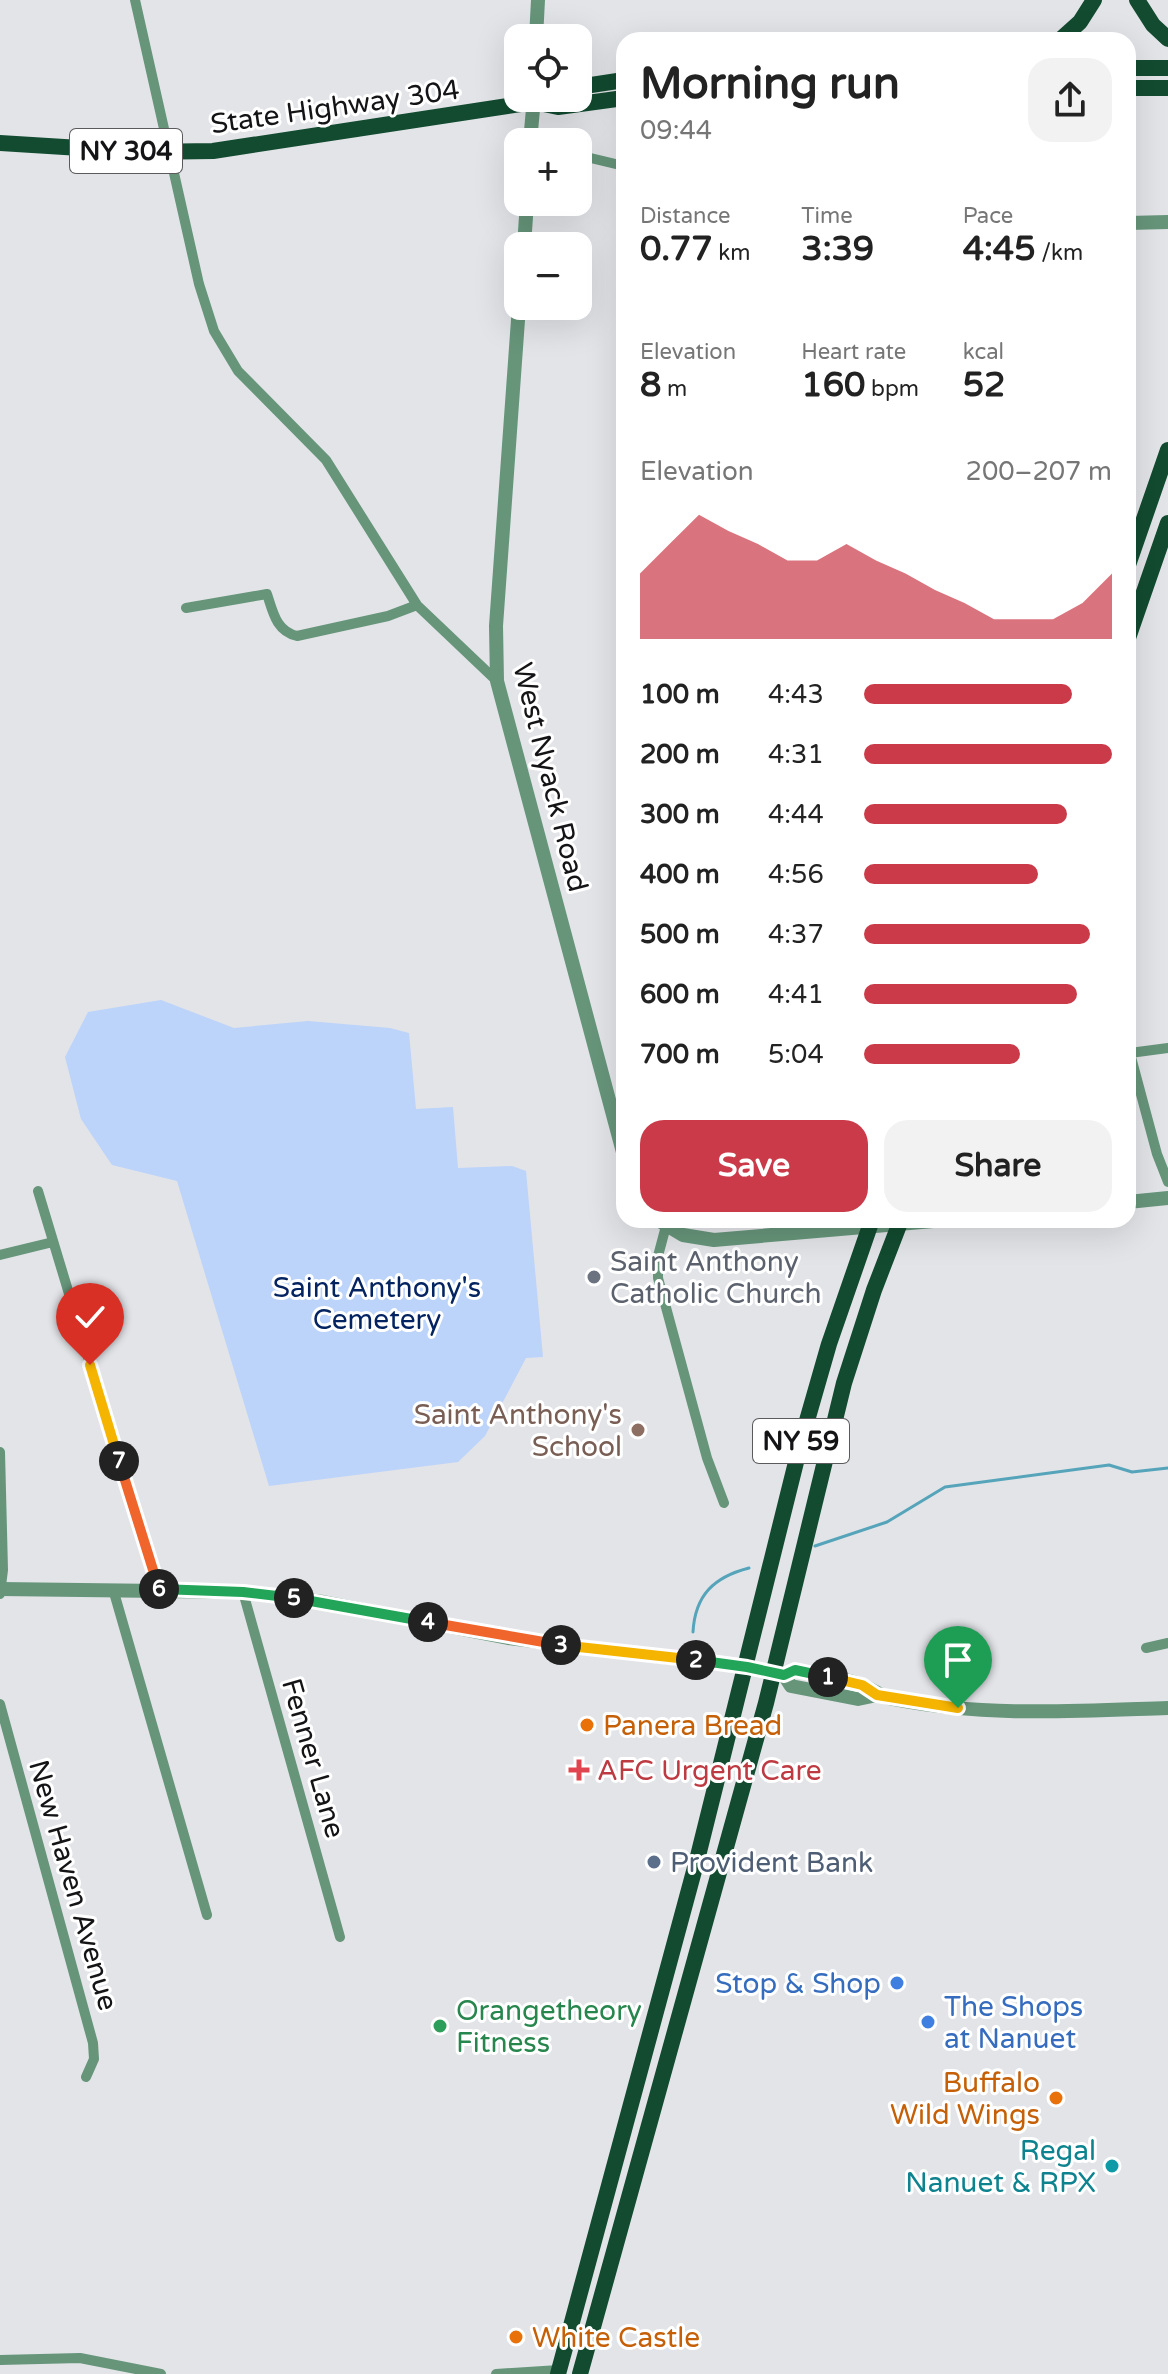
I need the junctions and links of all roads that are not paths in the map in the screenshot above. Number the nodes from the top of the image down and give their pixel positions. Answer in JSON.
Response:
{"nodes":[{"id":1,"x":135,"y":0,"type":"edge"},
{"id":2,"x":538,"y":0,"type":"edge"},
{"id":3,"x":1094,"y":0,"type":"edge"},
{"id":4,"x":1137,"y":0,"type":"edge"},
{"id":5,"x":537,"y":24,"type":"edge"},
{"id":6,"x":1069,"y":32,"type":"edge"},
{"id":7,"x":1168,"y":39,"type":"edge"},
{"id":8,"x":1136,"y":68,"type":"edge"},
{"id":9,"x":1168,"y":68,"type":"edge"},
{"id":10,"x":616,"y":81,"type":"edge"},
{"id":11,"x":592,"y":85,"type":"edge"},
{"id":12,"x":1168,"y":88,"type":"edge"},
{"id":13,"x":1136,"y":89,"type":"edge"},
{"id":14,"x":616,"y":99,"type":"edge"},
{"id":15,"x":592,"y":102,"type":"edge"},
{"id":16,"x":504,"y":104,"type":"edge"},
{"id":17,"x":0,"y":143,"type":"edge"},
{"id":18,"x":169,"y":153,"type":"junction"},
{"id":19,"x":592,"y":158,"type":"edge"},
{"id":20,"x":616,"y":164,"type":"edge"},
{"id":21,"x":1168,"y":222,"type":"edge"},
{"id":22,"x":1136,"y":223,"type":"edge"},
{"id":23,"x":518,"y":320,"type":"edge"},
{"id":24,"x":1168,"y":450,"type":"edge"},
{"id":25,"x":1168,"y":523,"type":"edge"},
{"id":26,"x":1136,"y":542,"type":"edge"},
{"id":27,"x":417,"y":605,"type":"junction"},
{"id":28,"x":186,"y":608,"type":"dead end"},
{"id":29,"x":1136,"y":615,"type":"edge"},
{"id":30,"x":497,"y":681,"type":"junction"},
{"id":31,"x":1168,"y":1048,"type":"edge"},
{"id":32,"x":1136,"y":1049,"type":"edge"},
{"id":33,"x":1136,"y":1075,"type":"edge"},
{"id":34,"x":616,"y":1126,"type":"edge"},
{"id":35,"x":1168,"y":1182,"type":"edge"},
{"id":36,"x":38,"y":1191,"type":"dead end"},
{"id":37,"x":1168,"y":1198,"type":"edge"},
{"id":38,"x":1136,"y":1201,"type":"edge"},
{"id":39,"x":661,"y":1228,"type":"edge"},
{"id":40,"x":671,"y":1228,"type":"edge"},
{"id":41,"x":825,"y":1228,"type":"edge"},
{"id":42,"x":869,"y":1228,"type":"edge"},
{"id":43,"x":898,"y":1228,"type":"edge"},
{"id":44,"x":53,"y":1242,"type":"junction"},
{"id":45,"x":0,"y":1255,"type":"edge"},
{"id":46,"x":0,"y":1452,"type":"edge"},
{"id":47,"x":724,"y":1503,"type":"dead end"},
{"id":48,"x":113,"y":1589,"type":"junction"},
{"id":49,"x":158,"y":1589,"type":"junction"},
{"id":50,"x":0,"y":1591,"type":"edge"},
{"id":51,"x":243,"y":1592,"type":"junction"},
{"id":52,"x":1168,"y":1643,"type":"edge"},
{"id":53,"x":1146,"y":1648,"type":"dead end"},
{"id":54,"x":747,"y":1667,"type":"junction"},
{"id":55,"x":779,"y":1674,"type":"junction"},
{"id":56,"x":0,"y":1704,"type":"edge"},
{"id":57,"x":1168,"y":1708,"type":"edge"},
{"id":58,"x":207,"y":1915,"type":"dead end"},
{"id":59,"x":340,"y":1937,"type":"dead end"},
{"id":60,"x":86,"y":2077,"type":"dead end"},
{"id":61,"x":0,"y":2360,"type":"edge"},
{"id":62,"x":559,"y":2372,"type":"edge"},
{"id":63,"x":161,"y":2374,"type":"edge"},
{"id":64,"x":496,"y":2374,"type":"edge"},
{"id":65,"x":580,"y":2374,"type":"edge"}],
"edges":[{"from":1,"to":18,"type":"street"},
{"from":2,"to":5,"type":"street"},
{"from":3,"to":6,"type":"main road"},
{"from":4,"to":7,"type":"main road"},
{"from":8,"to":9,"type":"main road"},
{"from":10,"to":11,"type":"main road"},
{"from":12,"to":13,"type":"main road"},
{"from":14,"to":15,"type":"main road","number":"NY 304"},
{"from":16,"to":18,"type":"main road","name":"State Highway 304","number":"NY 304"},
{"from":17,"to":18,"type":"main road","name":"State Highway 304","number":"NY 304"},
{"from":18,"to":27,"type":"street"},
{"from":19,"to":20,"type":"street"},
{"from":21,"to":22,"type":"street"},
{"from":23,"to":30,"type":"street","name":"West Nyack Road"},
{"from":24,"to":26,"type":"main road"},
{"from":25,"to":29,"type":"main road"},
{"from":27,"to":28,"type":"street"},
{"from":27,"to":30,"type":"street"},
{"from":30,"to":34,"type":"street","name":"West Nyack Road"},
{"from":31,"to":32,"type":"street"},
{"from":33,"to":35,"type":"street"},
{"from":36,"to":44,"type":"street"},
{"from":37,"to":38,"type":"street"},
{"from":39,"to":47,"type":"street"},
{"from":40,"to":41,"type":"street"},
{"from":42,"to":54,"type":"main road","number":"NY 59"},
{"from":43,"to":55,"type":"main road","number":"NY 59"},
{"from":44,"to":45,"type":"street"},
{"from":44,"to":49,"type":"street"},
{"from":46,"to":50,"type":"street"},
{"from":48,"to":49,"type":"street"},
{"from":48,"to":50,"type":"street"},
{"from":48,"to":58,"type":"street"},
{"from":49,"to":51,"type":"street"},
{"from":51,"to":54,"type":"street"},
{"from":51,"to":59,"type":"street","name":"Fenner Lane"},
{"from":52,"to":53,"type":"street"},
{"from":54,"to":55,"type":"street"},
{"from":54,"to":62,"type":"main road","number":"NY 59"},
{"from":55,"to":57,"type":"street"},
{"from":55,"to":65,"type":"main road","number":"NY 59"},
{"from":56,"to":60,"type":"street","name":"New Haven Avenue"},
{"from":61,"to":63,"type":"street"},
{"from":62,"to":64,"type":"street"}]}
